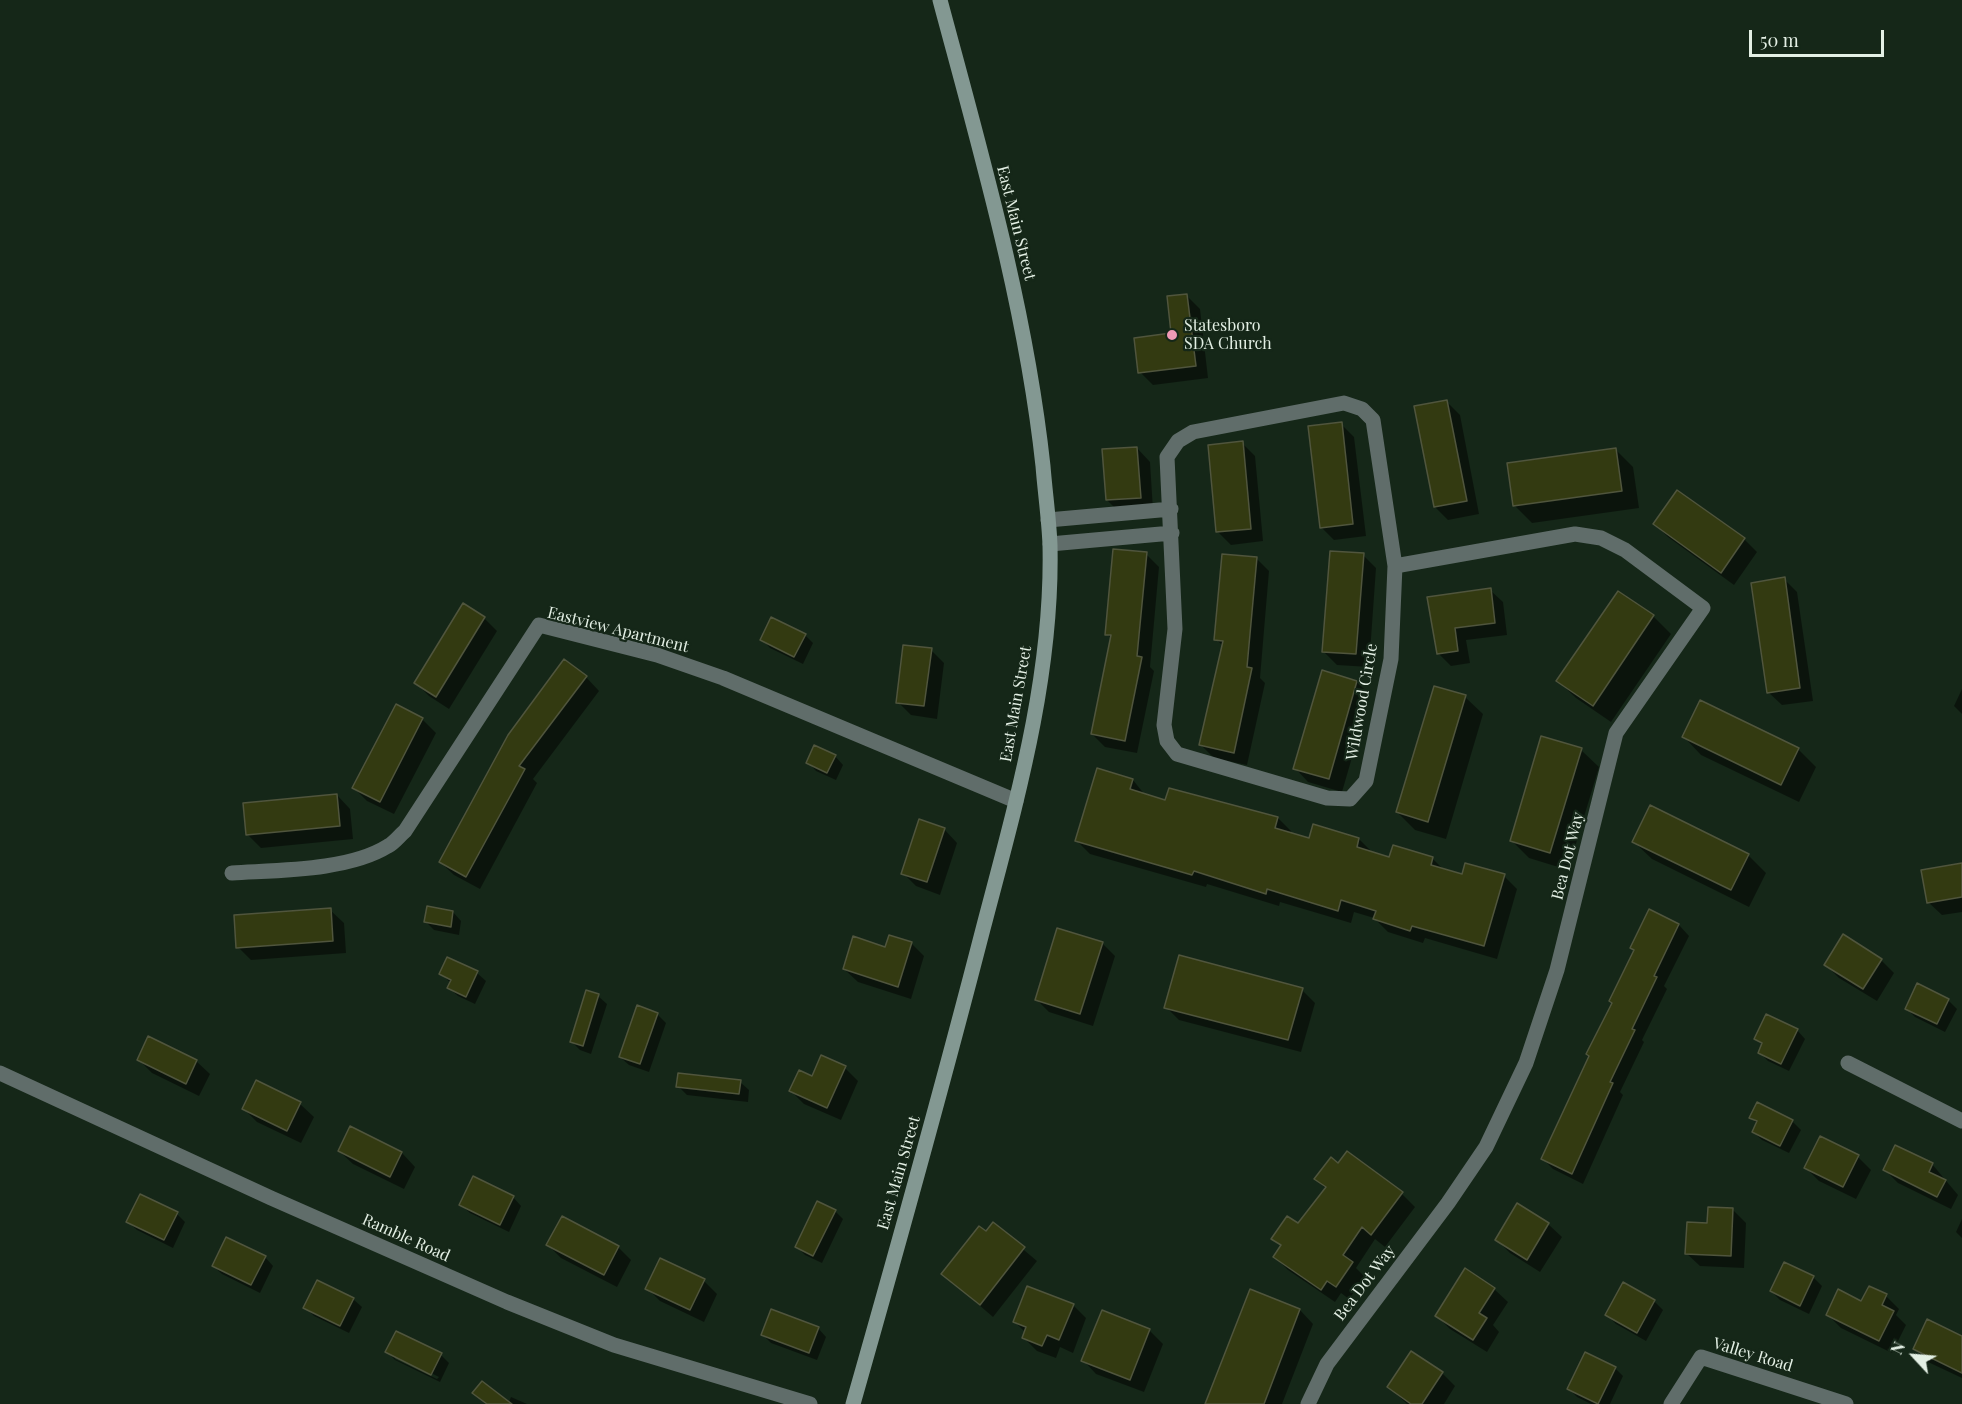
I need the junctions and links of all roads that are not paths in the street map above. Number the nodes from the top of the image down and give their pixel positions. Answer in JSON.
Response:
{"nodes":[{"id":1,"x":940,"y":0,"type":"edge"},
{"id":2,"x":1171,"y":509,"type":"junction"},
{"id":3,"x":1048,"y":519,"type":"junction"},
{"id":4,"x":1172,"y":533,"type":"junction"},
{"id":5,"x":1050,"y":543,"type":"junction"},
{"id":6,"x":1395,"y":566,"type":"junction"},
{"id":7,"x":1016,"y":801,"type":"junction"},
{"id":8,"x":232,"y":873,"type":"dead end"},
{"id":9,"x":1848,"y":1063,"type":"dead end"},
{"id":10,"x":0,"y":1073,"type":"edge"},
{"id":11,"x":1962,"y":1121,"type":"edge"},
{"id":12,"x":810,"y":1404,"type":"edge"},
{"id":13,"x":853,"y":1404,"type":"edge"},
{"id":14,"x":1308,"y":1404,"type":"edge"},
{"id":15,"x":1671,"y":1404,"type":"edge"},
{"id":16,"x":1846,"y":1404,"type":"edge"}],
"edges":[{"from":1,"to":3,"type":"main road","name":"East Main Street"},
{"from":2,"to":3,"type":"street"},
{"from":2,"to":4,"type":"street","name":"Wildwood Circle"},
{"from":2,"to":6,"type":"street","name":"Wildwood Circle"},
{"from":3,"to":5,"type":"main road","name":"East Main Street"},
{"from":4,"to":5,"type":"street"},
{"from":4,"to":6,"type":"street","name":"Wildwood Circle"},
{"from":5,"to":7,"type":"main road","name":"East Main Street"},
{"from":6,"to":14,"type":"street","name":"Bea Dot Way"},
{"from":7,"to":8,"type":"street","name":"Eastview Apartment"},
{"from":7,"to":13,"type":"main road","name":"East Main Street"},
{"from":9,"to":11,"type":"street"},
{"from":10,"to":12,"type":"street","name":"Ramble Road"},
{"from":15,"to":16,"type":"street","name":"Valley Road"}]}
